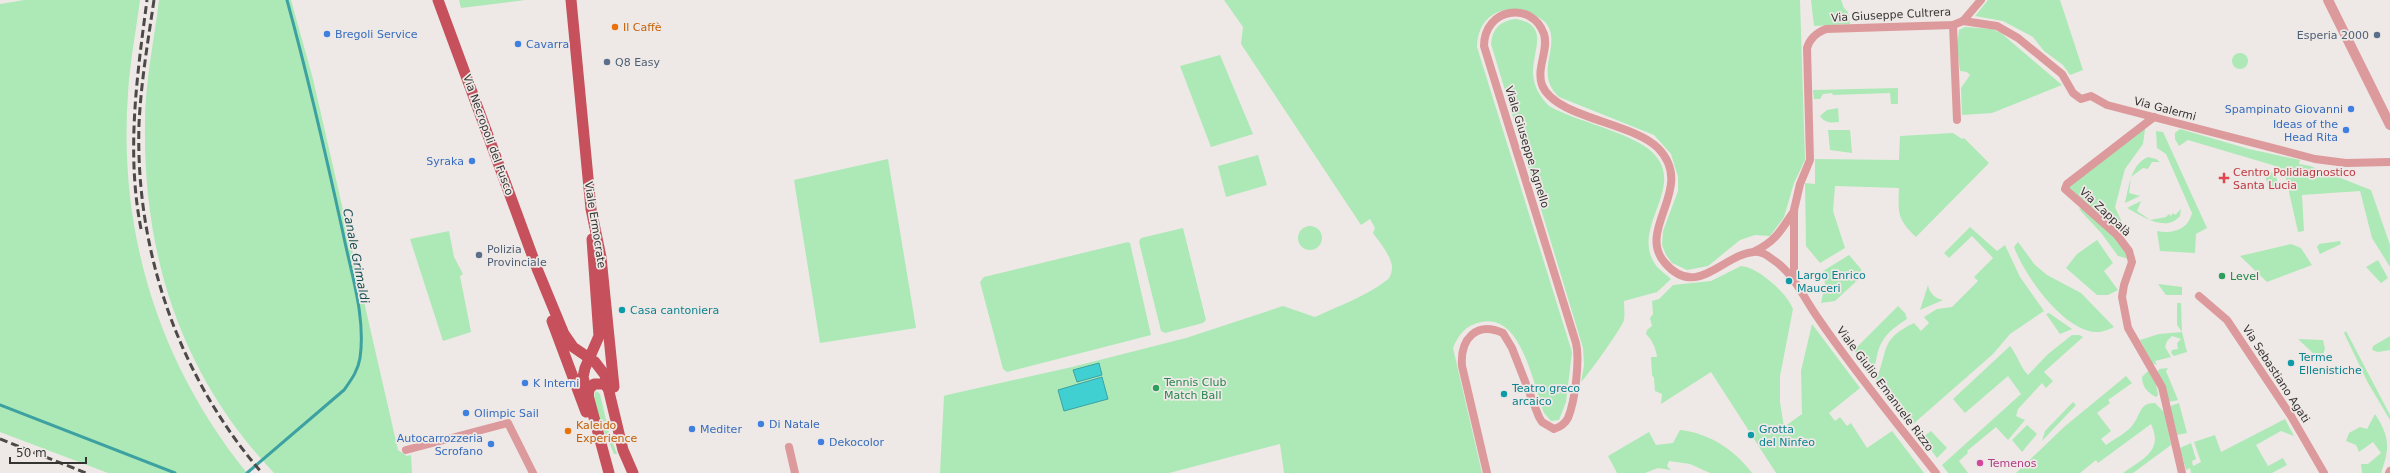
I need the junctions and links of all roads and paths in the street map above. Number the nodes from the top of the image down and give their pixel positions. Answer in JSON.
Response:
{"nodes":[{"id":1,"x":438,"y":0,"type":"edge"},
{"id":2,"x":571,"y":0,"type":"edge"},
{"id":3,"x":1981,"y":0,"type":"edge"},
{"id":4,"x":2328,"y":0,"type":"edge"},
{"id":5,"x":1963,"y":21,"type":"junction"},
{"id":6,"x":1953,"y":25,"type":"junction"},
{"id":7,"x":2154,"y":117,"type":"junction"},
{"id":8,"x":1957,"y":120,"type":"dead end"},
{"id":9,"x":2390,"y":125,"type":"edge"},
{"id":10,"x":2390,"y":162,"type":"edge"},
{"id":11,"x":591,"y":209,"type":"junction"},
{"id":12,"x":1794,"y":210,"type":"junction"},
{"id":13,"x":1755,"y":251,"type":"junction"},
{"id":14,"x":538,"y":271,"type":"junction"},
{"id":15,"x":1794,"y":279,"type":"junction"},
{"id":16,"x":2199,"y":296,"type":"dead end"},
{"id":17,"x":584,"y":356,"type":"junction"},
{"id":18,"x":565,"y":358,"type":"junction"},
{"id":19,"x":609,"y":389,"type":"junction"},
{"id":20,"x":588,"y":399,"type":"junction"},
{"id":21,"x":617,"y":426,"type":"junction"},
{"id":22,"x":598,"y":438,"type":"junction"},
{"id":23,"x":789,"y":447,"type":"dead end"},
{"id":24,"x":406,"y":450,"type":"dead end"},
{"id":25,"x":633,"y":472,"type":"edge"},
{"id":26,"x":533,"y":473,"type":"edge"},
{"id":27,"x":609,"y":473,"type":"edge"},
{"id":28,"x":795,"y":473,"type":"edge"},
{"id":29,"x":1488,"y":473,"type":"edge"},
{"id":30,"x":1936,"y":473,"type":"edge"},
{"id":31,"x":2182,"y":473,"type":"edge"},
{"id":32,"x":2324,"y":473,"type":"edge"}],
"edges":[{"from":1,"to":14,"type":"main road","name":"Via Necropoli del Fusco"},
{"from":2,"to":11,"type":"main road","name":"Viale Ermocrate"},
{"from":3,"to":5,"type":"street","name":"Via Giuseppe Cultrera"},
{"from":4,"to":9,"type":"street"},
{"from":5,"to":6,"type":"street","name":"Via Giuseppe Cultrera"},
{"from":5,"to":7,"type":"street","name":"Via Galermi"},
{"from":6,"to":8,"type":"street"},
{"from":6,"to":12,"type":"street","name":"Via Giuseppe Cultrera"},
{"from":7,"to":10,"type":"street","name":"Via Galermi"},
{"from":7,"to":31,"type":"street","name":"Via Zappalà"},
{"from":11,"to":17,"type":"main road"},
{"from":11,"to":21,"type":"main road","name":"Viale Ermocrate"},
{"from":12,"to":13,"type":"street"},
{"from":12,"to":15,"type":"street","name":"Via Giuseppe Cultrera"},
{"from":13,"to":15,"type":"street","name":"Viale Giulio Emanuele Rizzo"},
{"from":13,"to":29,"type":"street","name":"Viale Giuseppe Agnello"},
{"from":14,"to":17,"type":"main road"},
{"from":14,"to":18,"type":"main road"},
{"from":15,"to":30,"type":"street","name":"Viale Giulio Emanuele Rizzo"},
{"from":16,"to":32,"type":"street","name":"Via Sebastiano Agati"},
{"from":17,"to":18,"type":"street"},
{"from":17,"to":19,"type":"main road"},
{"from":17,"to":20,"type":"main road"},
{"from":18,"to":22,"type":"main road"},
{"from":19,"to":20,"type":"main road"},
{"from":19,"to":21,"type":"main road"},
{"from":20,"to":22,"type":"main road"},
{"from":21,"to":25,"type":"main road"},
{"from":22,"to":27,"type":"main road"},
{"from":23,"to":28,"type":"street"},
{"from":24,"to":26,"type":"street"}]}
